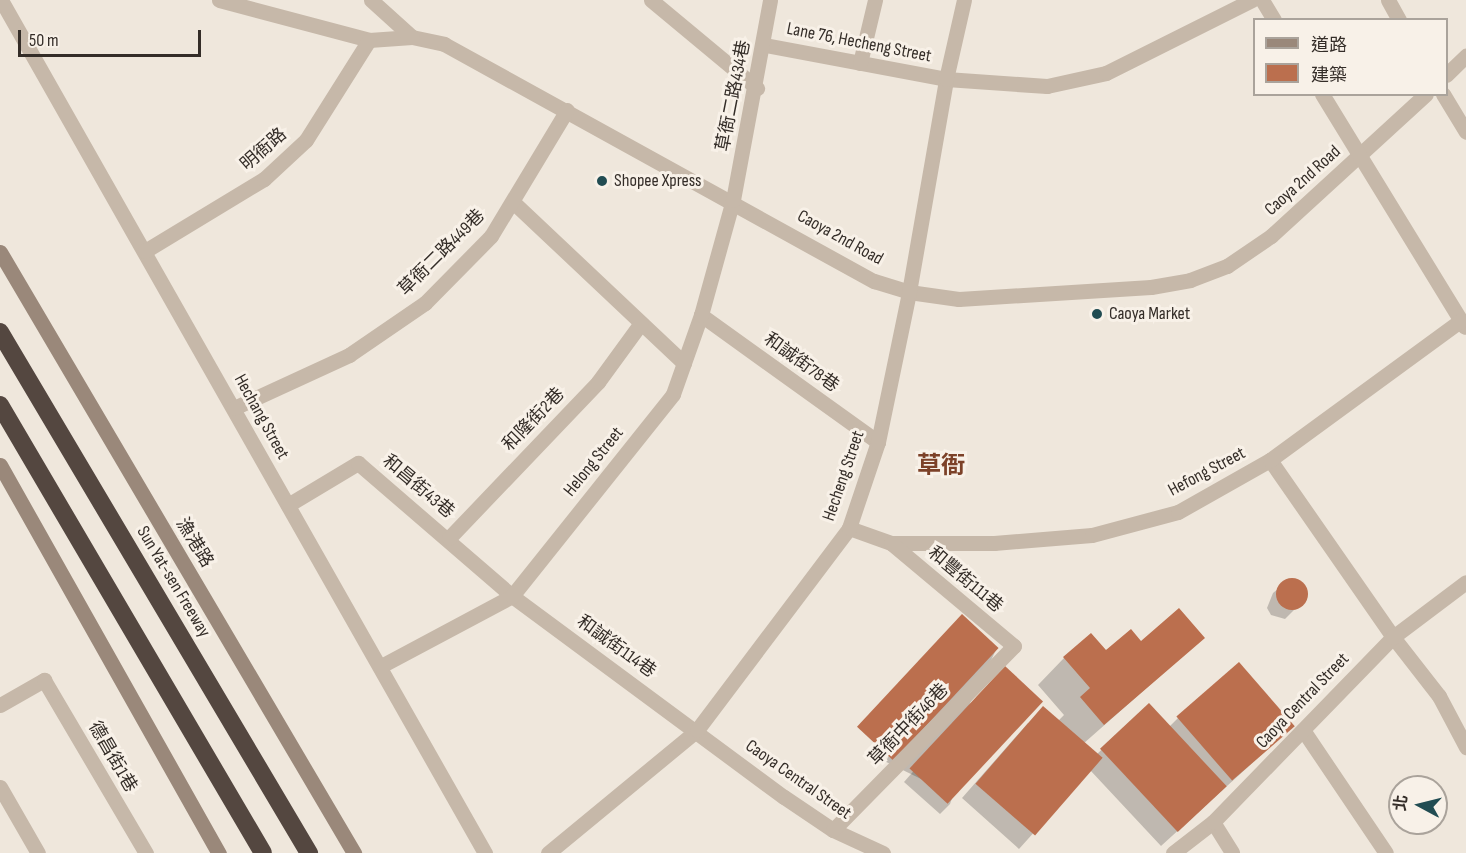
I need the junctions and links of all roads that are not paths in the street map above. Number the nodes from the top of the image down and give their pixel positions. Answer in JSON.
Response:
{"nodes":[{"id":1,"x":1,"y":0,"type":"edge"},
{"id":2,"x":219,"y":0,"type":"edge"},
{"id":3,"x":371,"y":0,"type":"edge"},
{"id":4,"x":651,"y":0,"type":"edge"},
{"id":5,"x":770,"y":0,"type":"edge"},
{"id":6,"x":875,"y":0,"type":"edge"},
{"id":7,"x":964,"y":0,"type":"edge"},
{"id":8,"x":1252,"y":0,"type":"edge"},
{"id":9,"x":1262,"y":0,"type":"edge"},
{"id":10,"x":1388,"y":0,"type":"edge"},
{"id":11,"x":1273,"y":18,"type":"edge"},
{"id":12,"x":1398,"y":18,"type":"edge"},
{"id":13,"x":412,"y":37,"type":"junction"},
{"id":14,"x":369,"y":40,"type":"junction"},
{"id":15,"x":765,"y":45,"type":"junction"},
{"id":16,"x":1466,"y":56,"type":"edge"},
{"id":17,"x":860,"y":63,"type":"junction"},
{"id":18,"x":1448,"y":73,"type":"edge"},
{"id":19,"x":946,"y":79,"type":"junction"},
{"id":20,"x":757,"y":88,"type":"junction"},
{"id":21,"x":1323,"y":96,"type":"edge"},
{"id":22,"x":1424,"y":96,"type":"edge"},
{"id":23,"x":1444,"y":96,"type":"edge"},
{"id":24,"x":567,"y":110,"type":"junction"},
{"id":25,"x":1466,"y":132,"type":"edge"},
{"id":26,"x":1361,"y":156,"type":"junction"},
{"id":27,"x":733,"y":200,"type":"junction"},
{"id":28,"x":513,"y":202,"type":"junction"},
{"id":29,"x":145,"y":251,"type":"junction"},
{"id":30,"x":0,"y":252,"type":"edge"},
{"id":31,"x":909,"y":292,"type":"junction"},
{"id":32,"x":701,"y":315,"type":"junction"},
{"id":33,"x":641,"y":323,"type":"junction"},
{"id":34,"x":1464,"y":324,"type":"edge"},
{"id":35,"x":0,"y":332,"type":"edge"},
{"id":36,"x":684,"y":363,"type":"junction"},
{"id":37,"x":0,"y":405,"type":"edge"},
{"id":38,"x":234,"y":408,"type":"junction"},
{"id":39,"x":878,"y":442,"type":"junction"},
{"id":40,"x":1270,"y":460,"type":"junction"},
{"id":41,"x":0,"y":465,"type":"edge"},
{"id":42,"x":288,"y":506,"type":"junction"},
{"id":43,"x":849,"y":528,"type":"junction"},
{"id":44,"x":449,"y":538,"type":"junction"},
{"id":45,"x":891,"y":543,"type":"junction"},
{"id":46,"x":1466,"y":582,"type":"edge"},
{"id":47,"x":512,"y":596,"type":"junction"},
{"id":48,"x":1393,"y":637,"type":"junction"},
{"id":49,"x":1014,"y":646,"type":"joint"},
{"id":50,"x":381,"y":666,"type":"junction"},
{"id":51,"x":0,"y":705,"type":"edge"},
{"id":52,"x":697,"y":730,"type":"junction"},
{"id":53,"x":1303,"y":730,"type":"junction"},
{"id":54,"x":1466,"y":747,"type":"edge"},
{"id":55,"x":0,"y":787,"type":"edge"},
{"id":56,"x":1213,"y":822,"type":"junction"},
{"id":57,"x":833,"y":830,"type":"junction"},
{"id":58,"x":877,"y":852,"type":"edge"},
{"id":59,"x":38,"y":853,"type":"edge"},
{"id":60,"x":146,"y":853,"type":"edge"},
{"id":61,"x":219,"y":853,"type":"edge"},
{"id":62,"x":263,"y":853,"type":"edge"},
{"id":63,"x":309,"y":853,"type":"edge"},
{"id":64,"x":354,"y":853,"type":"edge"},
{"id":65,"x":485,"y":853,"type":"edge"},
{"id":66,"x":548,"y":853,"type":"edge"},
{"id":67,"x":1173,"y":853,"type":"edge"},
{"id":68,"x":1232,"y":853,"type":"edge"},
{"id":69,"x":1386,"y":853,"type":"edge"}],
"edges":[{"from":1,"to":29,"type":"street","name":"Hechang Street"},
{"from":2,"to":14,"type":"street","name":"Caoya 2nd Road"},
{"from":3,"to":13,"type":"street"},
{"from":4,"to":20,"type":"street"},
{"from":5,"to":15,"type":"street","name":"草衙二路434巷"},
{"from":6,"to":17,"type":"street"},
{"from":7,"to":19,"type":"street","name":"Hecheng Street"},
{"from":8,"to":19,"type":"street","name":"Lane 76, Hecheng Street"},
{"from":9,"to":11,"type":"street"},
{"from":10,"to":12,"type":"street"},
{"from":13,"to":14,"type":"street","name":"Caoya 2nd Road"},
{"from":13,"to":24,"type":"street","name":"Caoya 2nd Road"},
{"from":14,"to":29,"type":"street","name":"明衙路"},
{"from":15,"to":17,"type":"street","name":"Lane 76, Hecheng Street"},
{"from":15,"to":20,"type":"street","name":"草衙二路434巷"},
{"from":16,"to":18,"type":"street"},
{"from":17,"to":19,"type":"street","name":"Lane 76, Hecheng Street"},
{"from":19,"to":31,"type":"street","name":"Hecheng Street"},
{"from":20,"to":27,"type":"street","name":"草衙二路434巷"},
{"from":21,"to":26,"type":"street"},
{"from":22,"to":26,"type":"street","name":"Caoya 2nd Road"},
{"from":23,"to":25,"type":"street"},
{"from":24,"to":27,"type":"street","name":"Caoya 2nd Road"},
{"from":24,"to":28,"type":"street","name":"草衙二路449巷"},
{"from":26,"to":31,"type":"street","name":"Caoya 2nd Road"},
{"from":26,"to":34,"type":"street"},
{"from":27,"to":31,"type":"street","name":"Caoya 2nd Road"},
{"from":27,"to":32,"type":"street","name":"Helong Street"},
{"from":28,"to":33,"type":"street"},
{"from":28,"to":38,"type":"street","name":"草衙二路449巷"},
{"from":29,"to":38,"type":"street","name":"Hechang Street"},
{"from":30,"to":64,"type":"street","name":"漁港路"},
{"from":31,"to":39,"type":"street","name":"Hecheng Street"},
{"from":32,"to":36,"type":"street","name":"Helong Street"},
{"from":32,"to":39,"type":"street","name":"和誠街78巷"},
{"from":33,"to":36,"type":"street"},
{"from":33,"to":44,"type":"street","name":"和隆街2巷"},
{"from":34,"to":40,"type":"street","name":"Hefong Street"},
{"from":35,"to":63,"type":"highway","name":"Sun Yat-sen Freeway"},
{"from":36,"to":47,"type":"street","name":"Helong Street"},
{"from":37,"to":62,"type":"highway"},
{"from":38,"to":42,"type":"street","name":"Hechang Street"},
{"from":39,"to":43,"type":"street","name":"Hecheng Street"},
{"from":40,"to":45,"type":"street","name":"Hefong Street"},
{"from":40,"to":48,"type":"street"},
{"from":41,"to":61,"type":"street"},
{"from":42,"to":44,"type":"street","name":"和昌街43巷"},
{"from":42,"to":50,"type":"street","name":"Hechang Street"},
{"from":43,"to":45,"type":"street","name":"Hefong Street"},
{"from":43,"to":52,"type":"street","name":"Hecheng Street"},
{"from":44,"to":47,"type":"street","name":"和昌街43巷"},
{"from":45,"to":49,"type":"street","name":"和豐街111巷"},
{"from":46,"to":48,"type":"street","name":"Caoya Central Street"},
{"from":47,"to":50,"type":"street","name":"Helong Street"},
{"from":47,"to":52,"type":"street","name":"和誠街114巷"},
{"from":48,"to":53,"type":"street","name":"Caoya Central Street"},
{"from":48,"to":54,"type":"street"},
{"from":49,"to":57,"type":"street","name":"草衙中街46巷"},
{"from":50,"to":65,"type":"street","name":"Hechang Street"},
{"from":51,"to":60,"type":"street","name":"德昌街1巷"},
{"from":52,"to":57,"type":"street","name":"Caoya Central Street"},
{"from":52,"to":66,"type":"street","name":"Hecheng Street"},
{"from":53,"to":56,"type":"street","name":"Caoya Central Street"},
{"from":53,"to":69,"type":"street"},
{"from":55,"to":59,"type":"street"},
{"from":56,"to":67,"type":"street","name":"Caoya Central Street"},
{"from":56,"to":68,"type":"street"},
{"from":57,"to":58,"type":"street","name":"Caoya Central Street"}]}
